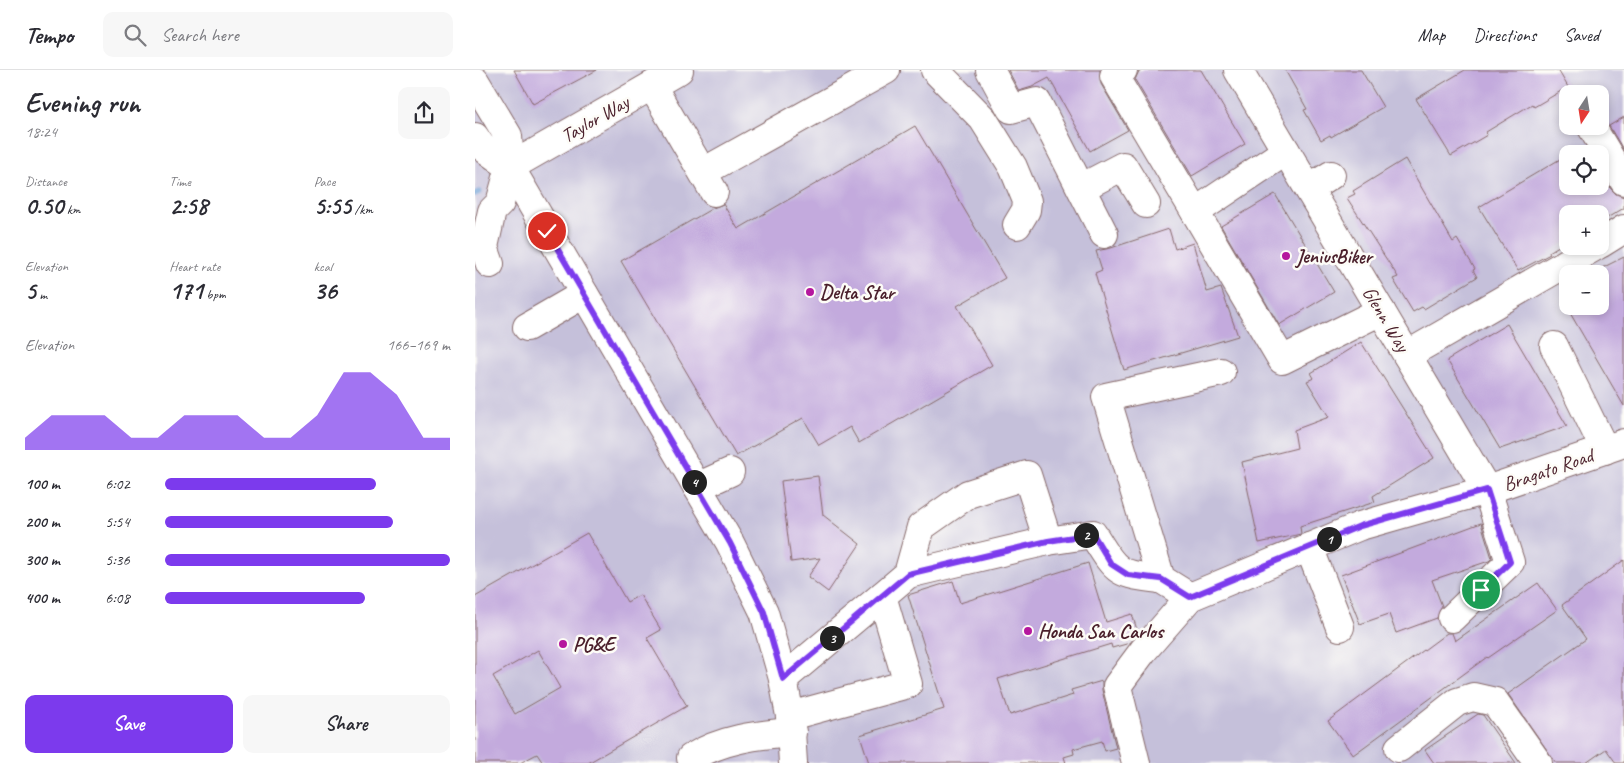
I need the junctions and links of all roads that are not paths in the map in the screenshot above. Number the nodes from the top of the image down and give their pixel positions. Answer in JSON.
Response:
{"nodes":[{"id":1,"x":679,"y":70,"type":"edge"},
{"id":2,"x":886,"y":70,"type":"edge"},
{"id":3,"x":935,"y":70,"type":"edge"},
{"id":4,"x":990,"y":70,"type":"edge"},
{"id":5,"x":1123,"y":70,"type":"edge"},
{"id":6,"x":1238,"y":70,"type":"edge"},
{"id":7,"x":475,"y":81,"type":"edge"},
{"id":8,"x":653,"y":86,"type":"junction"},
{"id":9,"x":1596,"y":135,"type":"edge"},
{"id":10,"x":475,"y":137,"type":"edge"},
{"id":11,"x":1285,"y":151,"type":"junction"},
{"id":12,"x":510,"y":167,"type":"junction"},
{"id":13,"x":1624,"y":181,"type":"edge"},
{"id":14,"x":1081,"y":188,"type":"junction"},
{"id":15,"x":1146,"y":204,"type":"dead end"},
{"id":16,"x":1195,"y":212,"type":"junction"},
{"id":17,"x":1017,"y":225,"type":"dead end"},
{"id":18,"x":1624,"y":229,"type":"edge"},
{"id":19,"x":1104,"y":234,"type":"dead end"},
{"id":20,"x":1609,"y":238,"type":"edge"},
{"id":21,"x":1580,"y":255,"type":"edge"},
{"id":22,"x":490,"y":264,"type":"dead end"},
{"id":23,"x":585,"y":294,"type":"junction"},
{"id":24,"x":1381,"y":311,"type":"junction"},
{"id":25,"x":527,"y":327,"type":"dead end"},
{"id":26,"x":1554,"y":346,"type":"dead end"},
{"id":27,"x":1407,"y":355,"type":"junction"},
{"id":28,"x":1221,"y":372,"type":"dead end"},
{"id":29,"x":1615,"y":447,"type":"edge"},
{"id":30,"x":730,"y":472,"type":"dead end"},
{"id":31,"x":697,"y":487,"type":"junction"},
{"id":32,"x":1487,"y":490,"type":"junction"},
{"id":33,"x":1048,"y":541,"type":"junction"},
{"id":34,"x":1309,"y":547,"type":"junction"},
{"id":35,"x":908,"y":574,"type":"junction"},
{"id":36,"x":1161,"y":579,"type":"junction"},
{"id":37,"x":882,"y":596,"type":"junction"},
{"id":38,"x":1190,"y":597,"type":"junction"},
{"id":39,"x":1452,"y":618,"type":"dead end"},
{"id":40,"x":1340,"y":627,"type":"dead end"},
{"id":41,"x":783,"y":679,"type":"junction"},
{"id":42,"x":791,"y":724,"type":"junction"},
{"id":43,"x":1399,"y":748,"type":"dead end"},
{"id":44,"x":691,"y":758,"type":"dead end"},
{"id":45,"x":793,"y":763,"type":"edge"},
{"id":46,"x":1135,"y":763,"type":"edge"},
{"id":47,"x":1538,"y":763,"type":"edge"}],
"edges":[{"from":1,"to":8,"type":"street","name":"Taylor Way"},
{"from":2,"to":8,"type":"street"},
{"from":3,"to":17,"type":"street"},
{"from":4,"to":14,"type":"street"},
{"from":5,"to":16,"type":"street"},
{"from":6,"to":11,"type":"street","name":"Glenn Way"},
{"from":7,"to":12,"type":"street"},
{"from":8,"to":12,"type":"street","name":"Taylor Way"},
{"from":9,"to":13,"type":"street"},
{"from":10,"to":12,"type":"street"},
{"from":11,"to":16,"type":"street"},
{"from":11,"to":24,"type":"street","name":"Glenn Way"},
{"from":12,"to":22,"type":"street"},
{"from":12,"to":23,"type":"street"},
{"from":14,"to":15,"type":"street"},
{"from":14,"to":19,"type":"street"},
{"from":16,"to":24,"type":"street"},
{"from":18,"to":20,"type":"street"},
{"from":21,"to":27,"type":"street"},
{"from":23,"to":25,"type":"street"},
{"from":23,"to":31,"type":"street"},
{"from":24,"to":27,"type":"street","name":"Glenn Way"},
{"from":26,"to":29,"type":"street"},
{"from":27,"to":32,"type":"street","name":"Glenn Way"},
{"from":28,"to":36,"type":"street"},
{"from":29,"to":32,"type":"street","name":"Bragato Road"},
{"from":30,"to":31,"type":"street"},
{"from":31,"to":41,"type":"street"},
{"from":32,"to":34,"type":"street","name":"Bragato Road"},
{"from":32,"to":39,"type":"street","name":"Glenn Way"},
{"from":33,"to":35,"type":"street"},
{"from":33,"to":35,"type":"street"},
{"from":33,"to":36,"type":"street"},
{"from":34,"to":38,"type":"street","name":"Bragato Road"},
{"from":34,"to":40,"type":"street"},
{"from":35,"to":37,"type":"street"},
{"from":36,"to":38,"type":"street"},
{"from":37,"to":41,"type":"street"},
{"from":37,"to":42,"type":"street"},
{"from":38,"to":46,"type":"street"},
{"from":41,"to":42,"type":"street"},
{"from":42,"to":44,"type":"street"},
{"from":42,"to":45,"type":"street"},
{"from":43,"to":47,"type":"street"}]}
